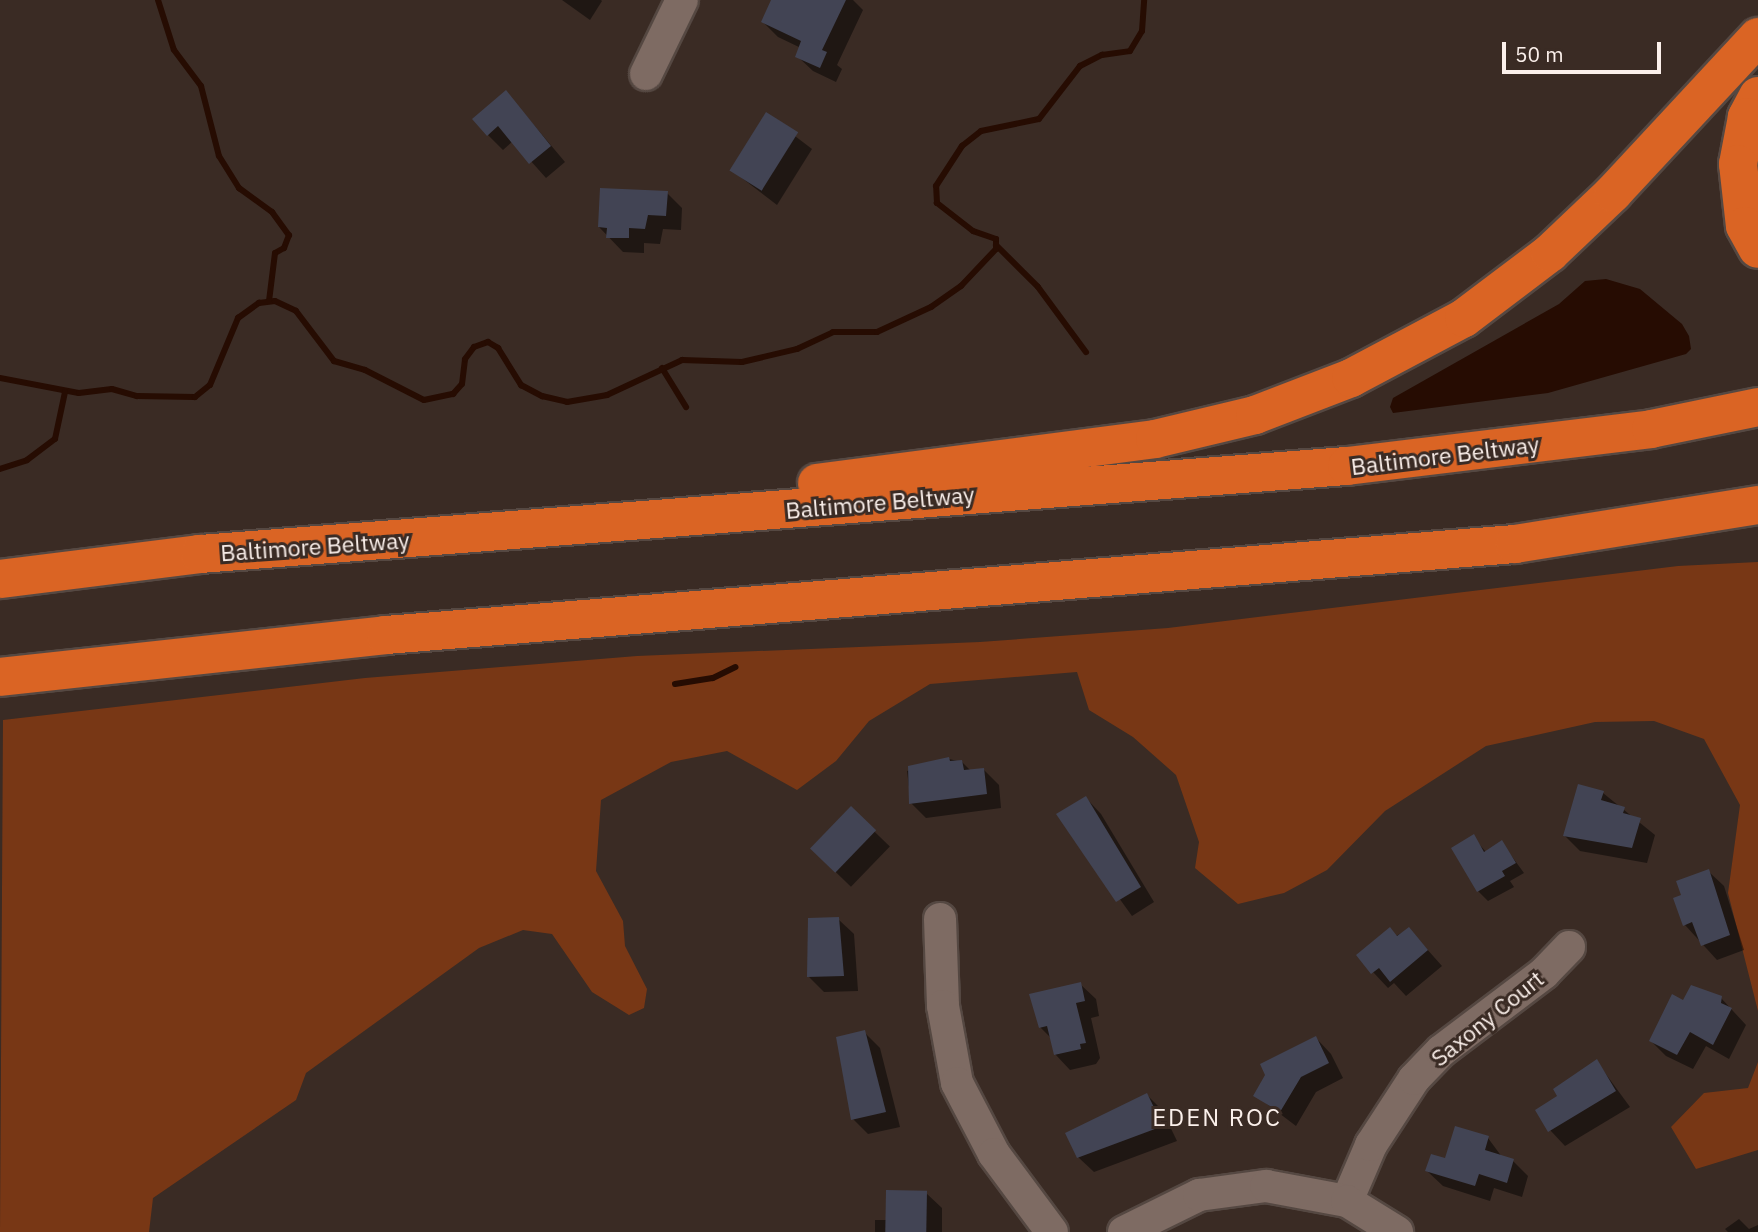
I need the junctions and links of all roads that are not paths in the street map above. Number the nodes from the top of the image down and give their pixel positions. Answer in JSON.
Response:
{"nodes":[{"id":1,"x":682,"y":0,"type":"edge"},
{"id":2,"x":1758,"y":37,"type":"edge"},
{"id":3,"x":646,"y":74,"type":"dead end"},
{"id":4,"x":1758,"y":96,"type":"edge"},
{"id":5,"x":1758,"y":249,"type":"edge"},
{"id":6,"x":1758,"y":407,"type":"edge"},
{"id":7,"x":1758,"y":505,"type":"edge"},
{"id":8,"x":375,"y":541,"type":"junction"},
{"id":9,"x":0,"y":579,"type":"edge"},
{"id":10,"x":0,"y":677,"type":"edge"},
{"id":11,"x":940,"y":919,"type":"dead end"},
{"id":12,"x":1569,"y":947,"type":"dead end"},
{"id":13,"x":1347,"y":1201,"type":"junction"},
{"id":14,"x":1052,"y":1232,"type":"edge"},
{"id":15,"x":1124,"y":1232,"type":"edge"},
{"id":16,"x":1397,"y":1232,"type":"edge"}],
"edges":[{"from":1,"to":3,"type":"street"},
{"from":2,"to":8,"type":"highway"},
{"from":4,"to":5,"type":"highway"},
{"from":6,"to":8,"type":"highway","name":"Baltimore Beltway"},
{"from":7,"to":10,"type":"highway"},
{"from":8,"to":9,"type":"highway","name":"Baltimore Beltway"},
{"from":11,"to":14,"type":"street"},
{"from":12,"to":13,"type":"street","name":"Saxony Court"},
{"from":13,"to":15,"type":"street"},
{"from":13,"to":16,"type":"street"}]}
